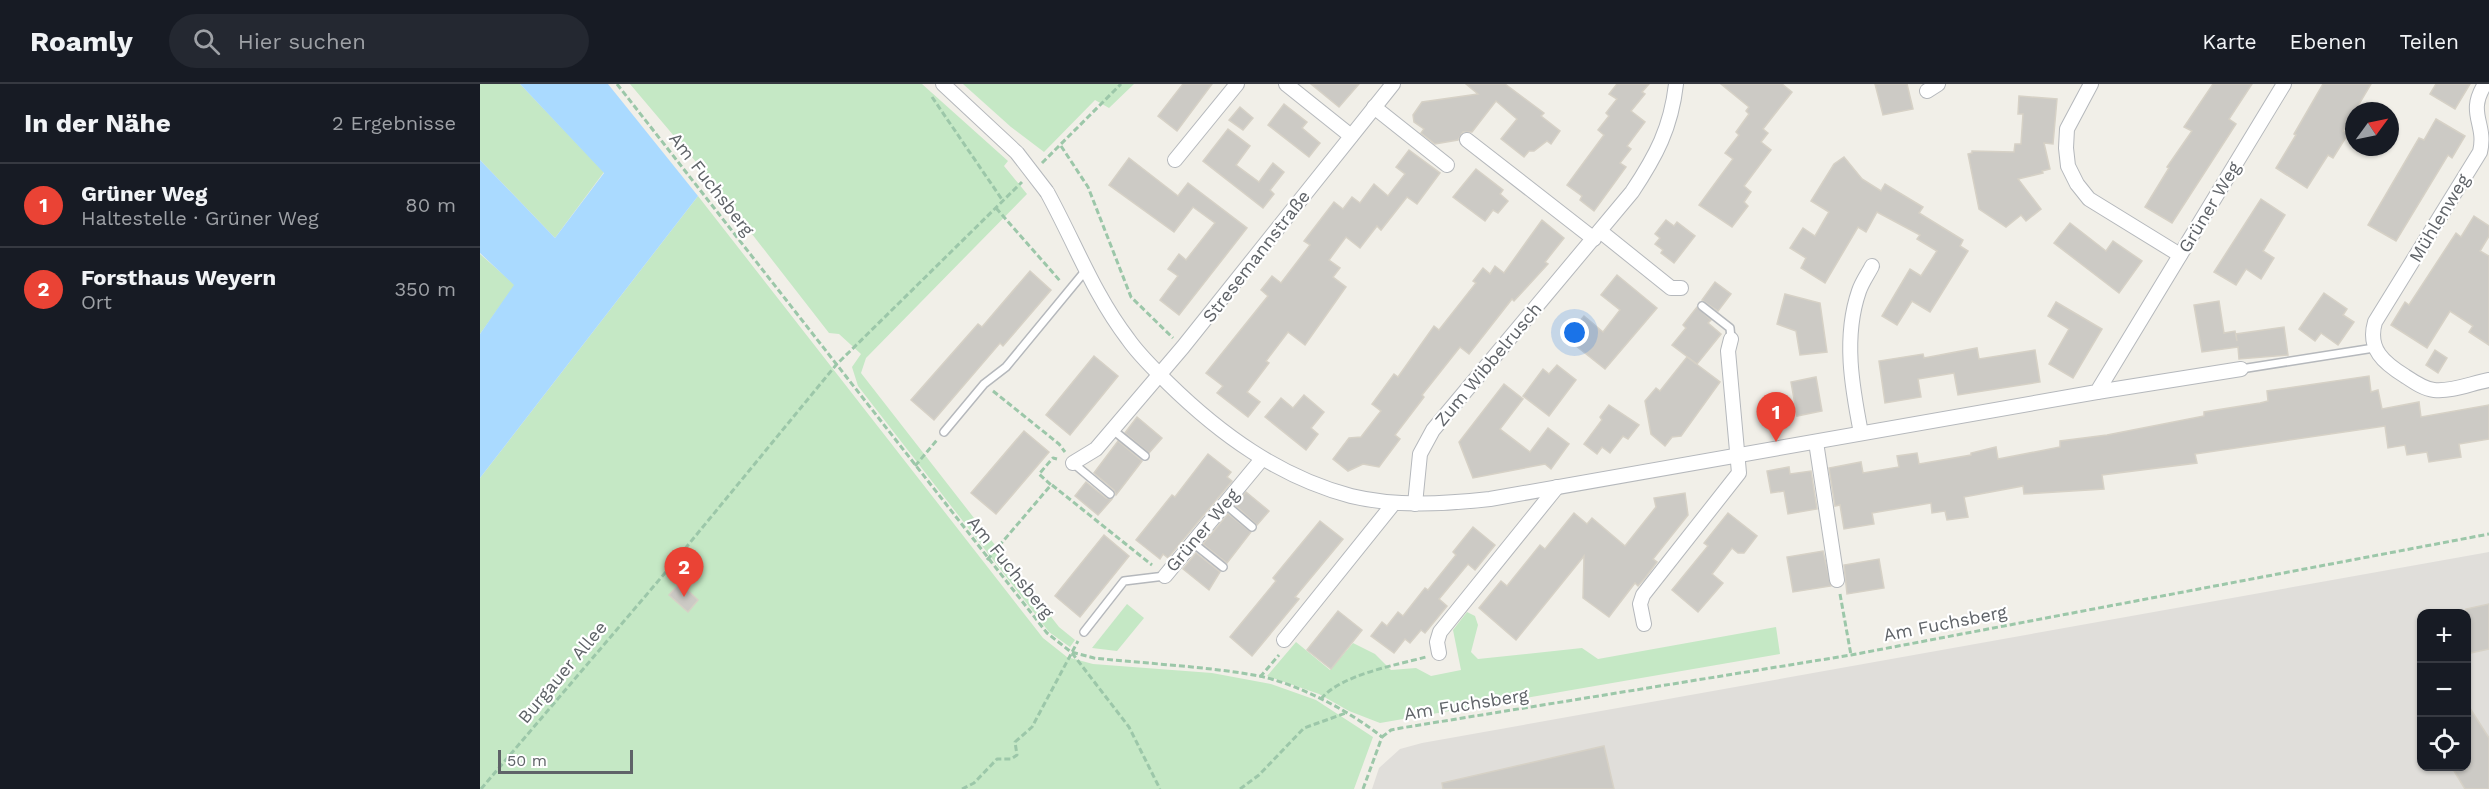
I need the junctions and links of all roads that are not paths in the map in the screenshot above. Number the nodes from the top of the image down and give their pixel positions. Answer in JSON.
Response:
{"nodes":[{"id":1,"x":943,"y":84,"type":"edge"},
{"id":2,"x":1237,"y":84,"type":"edge"},
{"id":3,"x":1286,"y":84,"type":"edge"},
{"id":4,"x":1393,"y":84,"type":"edge"},
{"id":5,"x":1676,"y":84,"type":"edge"},
{"id":6,"x":2091,"y":84,"type":"edge"},
{"id":7,"x":2283,"y":84,"type":"edge"},
{"id":8,"x":2485,"y":84,"type":"edge"},
{"id":9,"x":1374,"y":107,"type":"junction"},
{"id":10,"x":1351,"y":136,"type":"junction"},
{"id":11,"x":1467,"y":140,"type":"dead end"},
{"id":12,"x":1175,"y":160,"type":"dead end"},
{"id":13,"x":1447,"y":165,"type":"dead end"},
{"id":14,"x":1597,"y":235,"type":"junction"},
{"id":15,"x":2180,"y":255,"type":"junction"},
{"id":16,"x":1872,"y":266,"type":"dead end"},
{"id":17,"x":1086,"y":270,"type":"junction"},
{"id":18,"x":1681,"y":288,"type":"dead end"},
{"id":19,"x":1702,"y":306,"type":"dead end"},
{"id":20,"x":1731,"y":339,"type":"joint"},
{"id":21,"x":2374,"y":348,"type":"junction"},
{"id":22,"x":2241,"y":369,"type":"joint"},
{"id":23,"x":1159,"y":374,"type":"junction"},
{"id":24,"x":2489,"y":380,"type":"edge"},
{"id":25,"x":2097,"y":392,"type":"junction"},
{"id":26,"x":1113,"y":430,"type":"junction"},
{"id":27,"x":944,"y":432,"type":"dead end"},
{"id":28,"x":1861,"y":433,"type":"junction"},
{"id":29,"x":1816,"y":442,"type":"junction"},
{"id":30,"x":1739,"y":455,"type":"junction"},
{"id":31,"x":1145,"y":456,"type":"dead end"},
{"id":32,"x":1262,"y":459,"type":"junction"},
{"id":33,"x":1073,"y":463,"type":"joint"},
{"id":34,"x":1557,"y":487,"type":"junction"},
{"id":35,"x":1110,"y":494,"type":"dead end"},
{"id":36,"x":1394,"y":502,"type":"junction"},
{"id":37,"x":1225,"y":504,"type":"junction"},
{"id":38,"x":1415,"y":504,"type":"junction"},
{"id":39,"x":1252,"y":527,"type":"dead end"},
{"id":40,"x":1193,"y":543,"type":"junction"},
{"id":41,"x":1222,"y":567,"type":"dead end"},
{"id":42,"x":1165,"y":576,"type":"joint"},
{"id":43,"x":1837,"y":580,"type":"road end"},
{"id":44,"x":1644,"y":624,"type":"dead end"},
{"id":45,"x":1084,"y":632,"type":"dead end"},
{"id":46,"x":1283,"y":646,"type":"road end"},
{"id":47,"x":1439,"y":653,"type":"road end"}],
"edges":[{"from":1,"to":17,"type":"street","bridge":true},
{"from":2,"to":12,"type":"street"},
{"from":3,"to":10,"type":"street"},
{"from":4,"to":9,"type":"street","name":"Stresemannstraße"},
{"from":5,"to":14,"type":"street","name":"Zum Wibbelrusch"},
{"from":6,"to":15,"type":"street"},
{"from":7,"to":15,"type":"street","name":"Grüner Weg"},
{"from":8,"to":21,"type":"street","name":"Mühlenweg"},
{"from":9,"to":10,"type":"street","name":"Stresemannstraße"},
{"from":9,"to":13,"type":"street"},
{"from":10,"to":23,"type":"street","name":"Stresemannstraße"},
{"from":11,"to":14,"type":"street"},
{"from":14,"to":18,"type":"street"},
{"from":14,"to":38,"type":"street","name":"Zum Wibbelrusch"},
{"from":15,"to":25,"type":"street","name":"Grüner Weg"},
{"from":16,"to":28,"type":"street"},
{"from":17,"to":23,"type":"street"},
{"from":17,"to":27,"type":"lane"},
{"from":19,"to":20,"type":"lane"},
{"from":20,"to":30,"type":"street"},
{"from":21,"to":22,"type":"lane"},
{"from":21,"to":24,"type":"street"},
{"from":22,"to":25,"type":"street"},
{"from":23,"to":26,"type":"street"},
{"from":23,"to":32,"type":"street"},
{"from":25,"to":28,"type":"street"},
{"from":26,"to":31,"type":"lane"},
{"from":26,"to":33,"type":"street"},
{"from":28,"to":29,"type":"street"},
{"from":29,"to":30,"type":"street"},
{"from":29,"to":43,"type":"street"},
{"from":30,"to":34,"type":"street"},
{"from":30,"to":44,"type":"street"},
{"from":32,"to":36,"type":"street"},
{"from":32,"to":37,"type":"street","name":"Grüner Weg"},
{"from":33,"to":35,"type":"lane"},
{"from":34,"to":38,"type":"street"},
{"from":34,"to":47,"type":"street"},
{"from":36,"to":38,"type":"street"},
{"from":36,"to":46,"type":"street"},
{"from":37,"to":39,"type":"lane"},
{"from":37,"to":40,"type":"street","name":"Grüner Weg"},
{"from":40,"to":41,"type":"lane"},
{"from":40,"to":42,"type":"street","name":"Grüner Weg"},
{"from":42,"to":45,"type":"lane","name":"Grüner Weg"}]}
